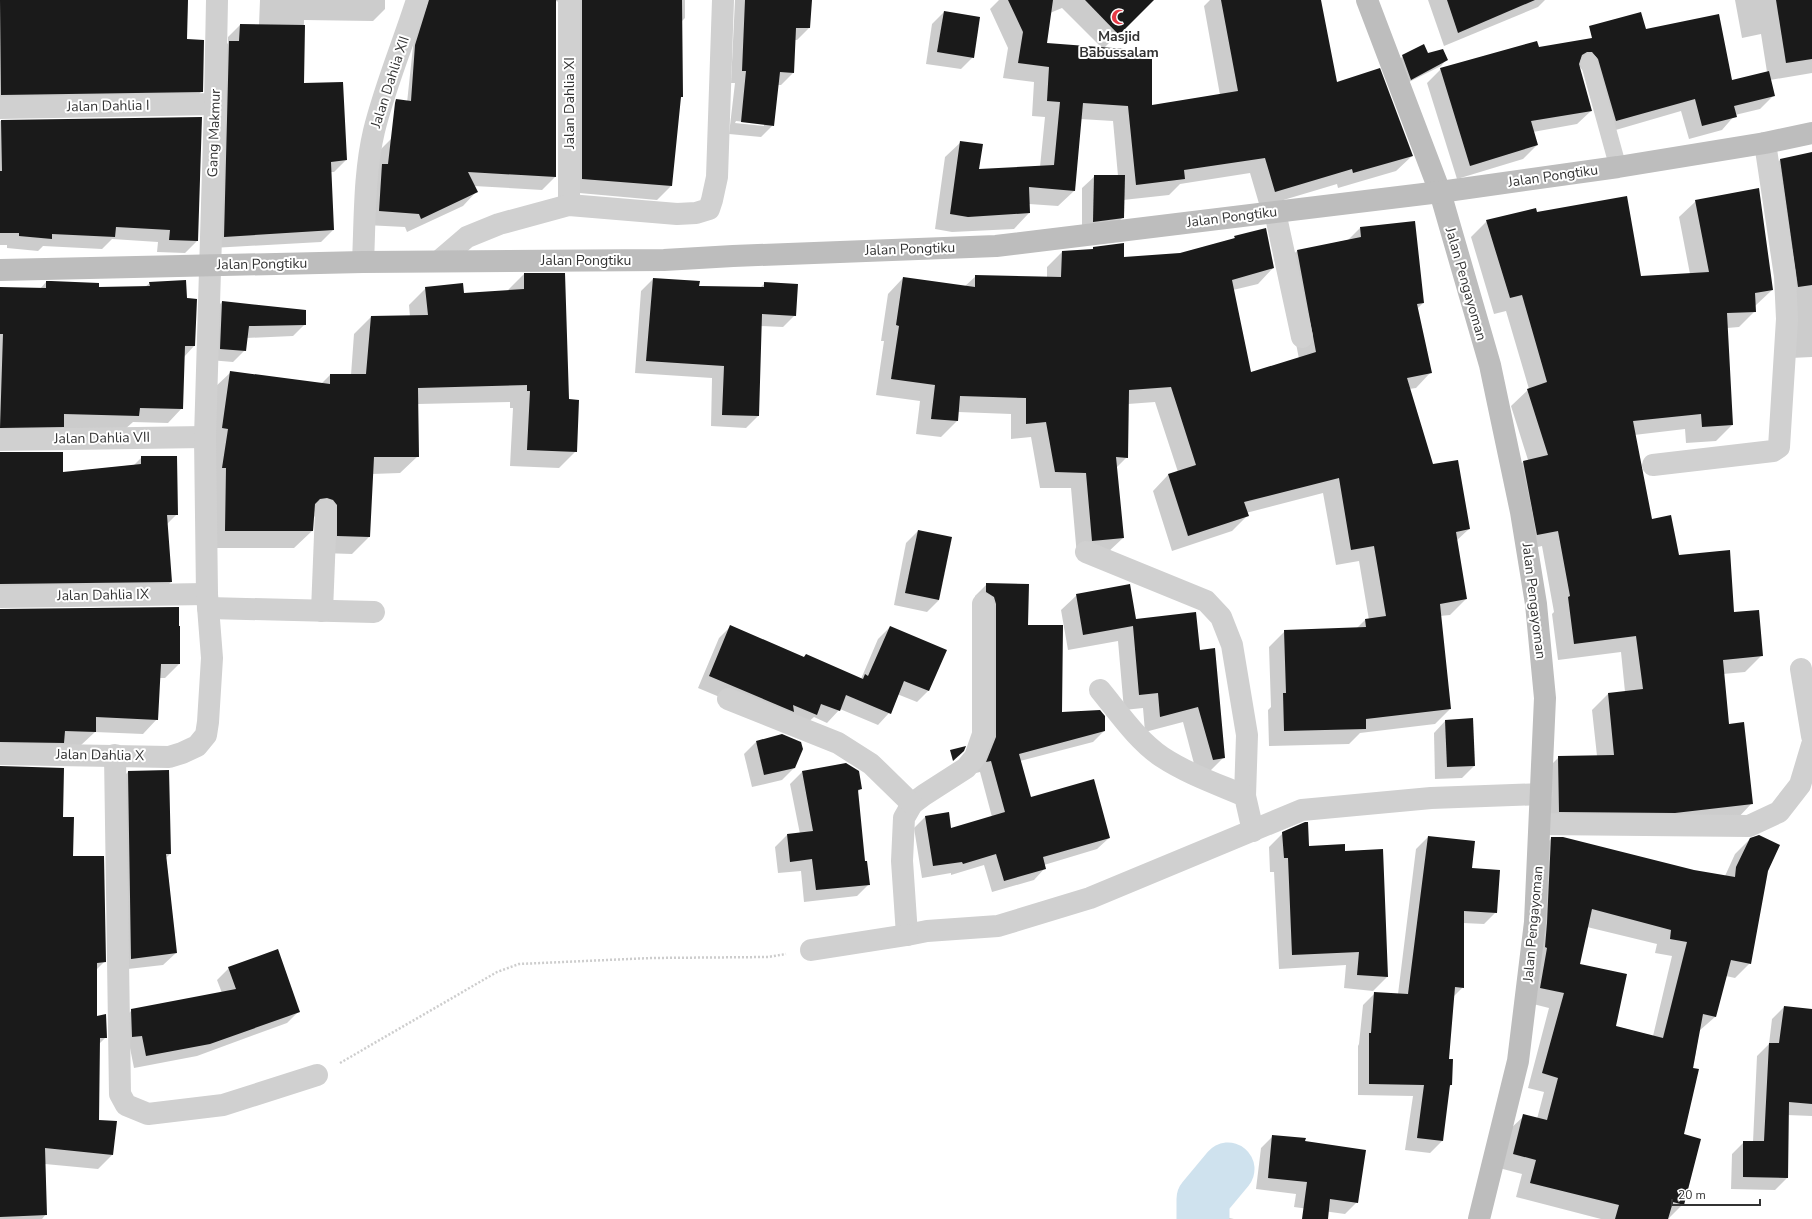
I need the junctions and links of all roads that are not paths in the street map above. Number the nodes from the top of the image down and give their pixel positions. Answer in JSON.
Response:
{"nodes":[{"id":1,"x":217,"y":0,"type":"edge"},
{"id":2,"x":417,"y":0,"type":"edge"},
{"id":3,"x":569,"y":0,"type":"edge"},
{"id":4,"x":723,"y":0,"type":"edge"},
{"id":5,"x":1368,"y":0,"type":"edge"},
{"id":6,"x":1589,"y":62,"type":"dead end"},
{"id":7,"x":215,"y":104,"type":"junction"},
{"id":8,"x":0,"y":108,"type":"edge"},
{"id":9,"x":1812,"y":133,"type":"edge"},
{"id":10,"x":1765,"y":143,"type":"junction"},
{"id":11,"x":1618,"y":167,"type":"junction"},
{"id":12,"x":1440,"y":192,"type":"junction"},
{"id":13,"x":568,"y":205,"type":"junction"},
{"id":14,"x":1276,"y":212,"type":"junction"},
{"id":15,"x":439,"y":261,"type":"junction"},
{"id":16,"x":363,"y":262,"type":"junction"},
{"id":17,"x":209,"y":265,"type":"junction"},
{"id":18,"x":0,"y":270,"type":"edge"},
{"id":19,"x":1302,"y":337,"type":"dead end"},
{"id":20,"x":204,"y":436,"type":"junction"},
{"id":21,"x":0,"y":440,"type":"edge"},
{"id":22,"x":1653,"y":465,"type":"dead end"},
{"id":23,"x":326,"y":510,"type":"dead end"},
{"id":24,"x":1086,"y":552,"type":"dead end"},
{"id":25,"x":0,"y":597,"type":"edge"},
{"id":26,"x":207,"y":601,"type":"junction"},
{"id":27,"x":983,"y":604,"type":"dead end"},
{"id":28,"x":322,"y":611,"type":"junction"},
{"id":29,"x":374,"y":612,"type":"dead end"},
{"id":30,"x":1801,"y":669,"type":"dead end"},
{"id":31,"x":1100,"y":690,"type":"dead end"},
{"id":32,"x":728,"y":698,"type":"dead end"},
{"id":33,"x":1812,"y":736,"type":"edge"},
{"id":34,"x":1812,"y":745,"type":"edge"},
{"id":35,"x":197,"y":746,"type":"joint"},
{"id":36,"x":0,"y":754,"type":"edge"},
{"id":37,"x":115,"y":755,"type":"junction"},
{"id":38,"x":1542,"y":794,"type":"junction"},
{"id":39,"x":1245,"y":796,"type":"junction"},
{"id":40,"x":912,"y":804,"type":"junction"},
{"id":41,"x":1540,"y":824,"type":"junction"},
{"id":42,"x":1253,"y":831,"type":"junction"},
{"id":43,"x":907,"y":935,"type":"junction"},
{"id":44,"x":810,"y":950,"type":"road end"},
{"id":45,"x":317,"y":1075,"type":"road end"},
{"id":46,"x":1479,"y":1219,"type":"edge"}],
"edges":[{"from":1,"to":7,"type":"street","name":"Gang Makmur"},
{"from":2,"to":16,"type":"street","name":"Jalan Dahlia XII"},
{"from":3,"to":13,"type":"street","name":"Jalan Dahlia XI"},
{"from":4,"to":13,"type":"street"},
{"from":5,"to":12,"type":"street","name":"Jalan Pengayoman"},
{"from":6,"to":11,"type":"lane"},
{"from":7,"to":8,"type":"street","name":"Jalan Dahlia I"},
{"from":7,"to":17,"type":"street","name":"Gang Makmur"},
{"from":9,"to":10,"type":"street","name":"Jalan Pongtiku"},
{"from":10,"to":11,"type":"street","name":"Jalan Pongtiku"},
{"from":10,"to":22,"type":"street"},
{"from":11,"to":12,"type":"street","name":"Jalan Pongtiku"},
{"from":12,"to":14,"type":"street","name":"Jalan Pongtiku"},
{"from":12,"to":38,"type":"street","name":"Jalan Pengayoman"},
{"from":13,"to":15,"type":"street"},
{"from":14,"to":15,"type":"street","name":"Jalan Pongtiku"},
{"from":14,"to":19,"type":"street"},
{"from":15,"to":16,"type":"street","name":"Jalan Pongtiku"},
{"from":16,"to":17,"type":"street","name":"Jalan Pongtiku"},
{"from":17,"to":18,"type":"street","name":"Jalan Pongtiku"},
{"from":17,"to":20,"type":"street","name":"Gang Makmur"},
{"from":20,"to":21,"type":"street","name":"Jalan Dahlia VII"},
{"from":20,"to":26,"type":"street","name":"Gang Makmur"},
{"from":23,"to":28,"type":"street"},
{"from":24,"to":39,"type":"street"},
{"from":25,"to":26,"type":"street","name":"Jalan Dahlia IX"},
{"from":26,"to":28,"type":"street","name":"Jalan Dahlia IX"},
{"from":26,"to":35,"type":"street","name":"Gang Makmur"},
{"from":27,"to":40,"type":"street"},
{"from":28,"to":29,"type":"street","name":"Jalan Dahlia IX"},
{"from":30,"to":33,"type":"street"},
{"from":31,"to":39,"type":"street"},
{"from":32,"to":40,"type":"street"},
{"from":34,"to":41,"type":"street"},
{"from":35,"to":37,"type":"street","name":"Jalan Dahlia X"},
{"from":36,"to":37,"type":"street","name":"Jalan Dahlia X"},
{"from":37,"to":45,"type":"street"},
{"from":38,"to":41,"type":"street","name":"Jalan Pengayoman"},
{"from":38,"to":42,"type":"street"},
{"from":39,"to":42,"type":"street"},
{"from":40,"to":43,"type":"street"},
{"from":41,"to":46,"type":"street","name":"Jalan Pengayoman"},
{"from":42,"to":43,"type":"street"},
{"from":43,"to":44,"type":"street"}]}
